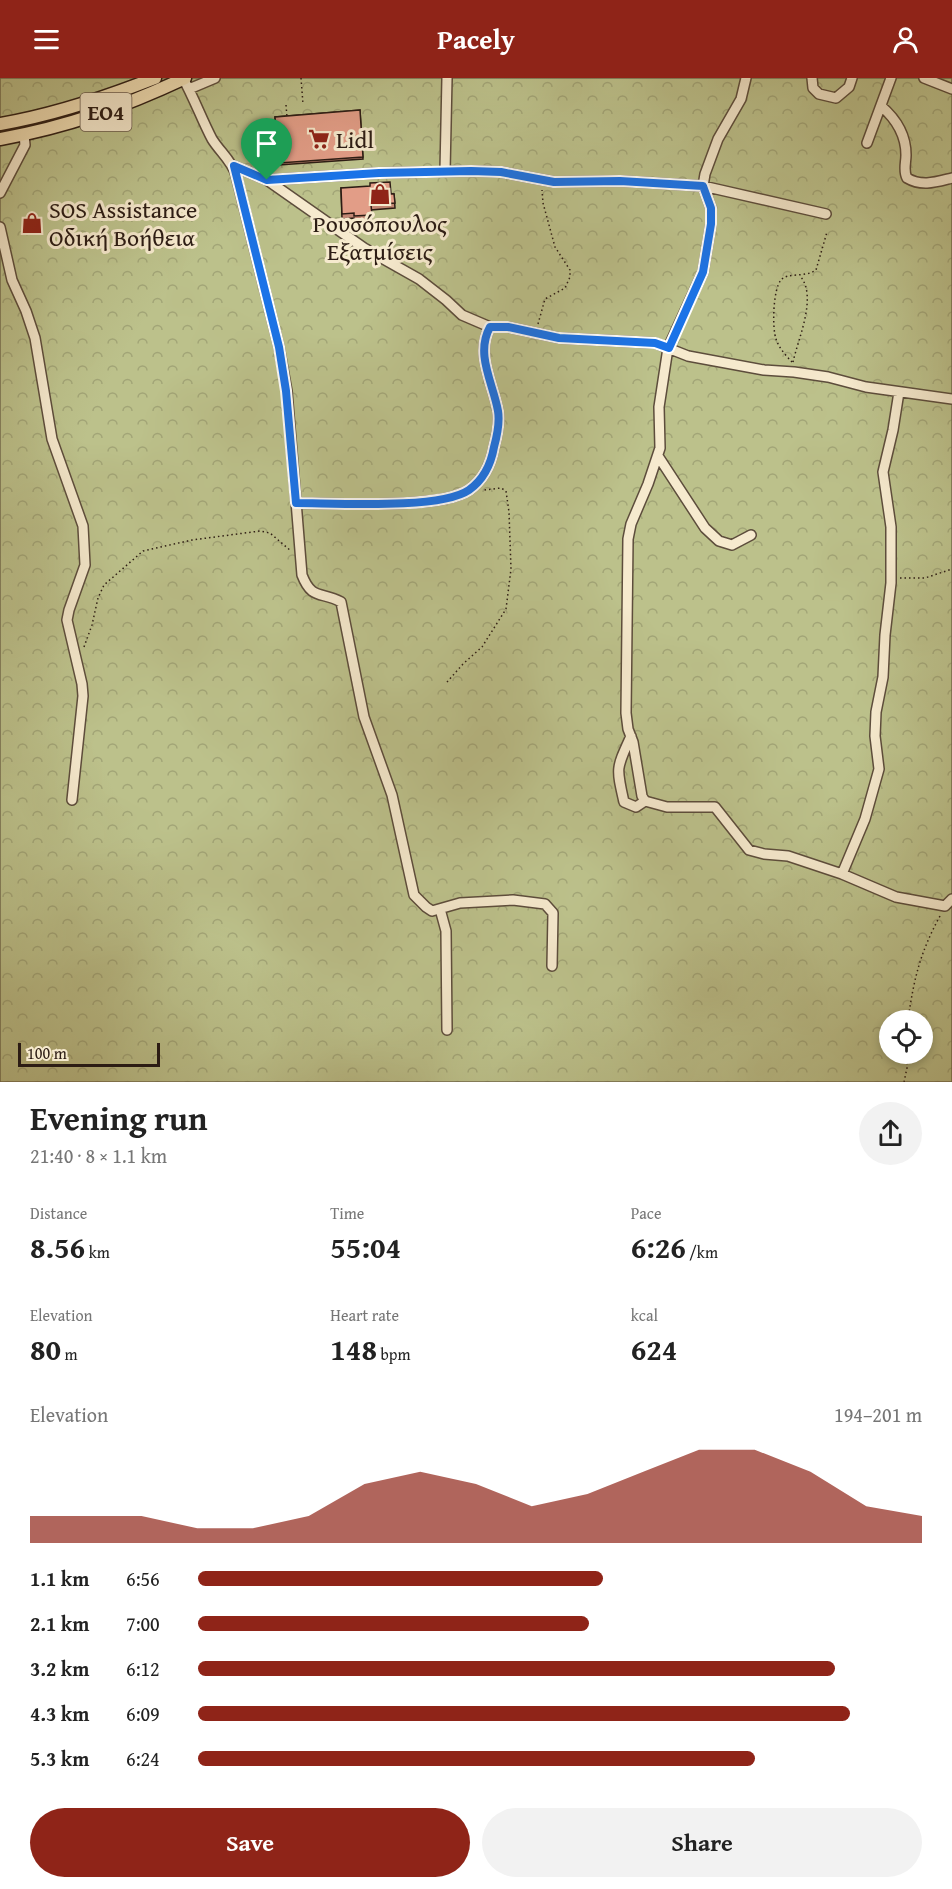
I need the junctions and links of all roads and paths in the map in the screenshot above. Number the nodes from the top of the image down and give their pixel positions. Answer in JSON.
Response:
{"nodes":[{"id":1,"x":155,"y":78,"type":"edge"},
{"id":2,"x":215,"y":78,"type":"edge"},
{"id":3,"x":301,"y":78,"type":"edge"},
{"id":4,"x":447,"y":78,"type":"edge"},
{"id":5,"x":746,"y":78,"type":"edge"},
{"id":6,"x":812,"y":78,"type":"edge"},
{"id":7,"x":852,"y":78,"type":"edge"},
{"id":8,"x":891,"y":78,"type":"edge"},
{"id":9,"x":924,"y":78,"type":"edge"},
{"id":10,"x":185,"y":81,"type":"edge"},
{"id":11,"x":952,"y":89,"type":"edge"},
{"id":12,"x":303,"y":104,"type":"dead end"},
{"id":13,"x":286,"y":105,"type":"dead end"},
{"id":14,"x":881,"y":106,"type":"junction"},
{"id":15,"x":287,"y":118,"type":"edge"},
{"id":16,"x":0,"y":124,"type":"edge"},
{"id":17,"x":24,"y":135,"type":"junction"},
{"id":18,"x":0,"y":139,"type":"edge"},
{"id":19,"x":867,"y":143,"type":"dead end"},
{"id":20,"x":234,"y":166,"type":"junction"},
{"id":21,"x":445,"y":171,"type":"junction"},
{"id":22,"x":952,"y":178,"type":"edge"},
{"id":23,"x":267,"y":180,"type":"junction"},
{"id":24,"x":540,"y":180,"type":"junction"},
{"id":25,"x":703,"y":186,"type":"junction"},
{"id":26,"x":0,"y":193,"type":"edge"},
{"id":27,"x":826,"y":214,"type":"dead end"},
{"id":28,"x":0,"y":227,"type":"edge"},
{"id":29,"x":827,"y":232,"type":"dead end"},
{"id":30,"x":801,"y":276,"type":"junction"},
{"id":31,"x":490,"y":327,"type":"junction"},
{"id":32,"x":537,"y":334,"type":"junction"},
{"id":33,"x":669,"y":348,"type":"junction"},
{"id":34,"x":899,"y":392,"type":"junction"},
{"id":35,"x":952,"y":399,"type":"edge"},
{"id":36,"x":658,"y":456,"type":"junction"},
{"id":37,"x":468,"y":490,"type":"junction"},
{"id":38,"x":296,"y":503,"type":"junction"},
{"id":39,"x":752,"y":535,"type":"dead end"},
{"id":40,"x":300,"y":554,"type":"junction"},
{"id":41,"x":952,"y":569,"type":"edge"},
{"id":42,"x":891,"y":583,"type":"junction"},
{"id":43,"x":76,"y":661,"type":"junction"},
{"id":44,"x":447,"y":682,"type":"dead end"},
{"id":45,"x":631,"y":736,"type":"junction"},
{"id":46,"x":72,"y":800,"type":"dead end"},
{"id":47,"x":645,"y":801,"type":"junction"},
{"id":48,"x":842,"y":874,"type":"junction"},
{"id":49,"x":948,"y":903,"type":"edge"},
{"id":50,"x":440,"y":909,"type":"junction"},
{"id":51,"x":552,"y":966,"type":"dead end"},
{"id":52,"x":910,"y":1010,"type":"edge"},
{"id":53,"x":447,"y":1030,"type":"dead end"},
{"id":54,"x":907,"y":1064,"type":"edge"},
{"id":55,"x":903,"y":1082,"type":"edge"}],
"edges":[{"from":1,"to":16,"type":"main road","number":"ΕΟ4"},
{"from":2,"to":10,"type":"street"},
{"from":3,"to":12,"type":"path"},
{"from":4,"to":21,"type":"street"},
{"from":5,"to":25,"type":"street"},
{"from":6,"to":7,"type":"street"},
{"from":8,"to":14,"type":"street"},
{"from":9,"to":11,"type":"street"},
{"from":10,"to":17,"type":"main road","number":"ΕΟ4"},
{"from":10,"to":20,"type":"street"},
{"from":13,"to":15,"type":"path"},
{"from":14,"to":19,"type":"street"},
{"from":14,"to":22,"type":"street"},
{"from":17,"to":18,"type":"main road","number":"ΕΟ4"},
{"from":17,"to":26,"type":"street"},
{"from":20,"to":23,"type":"street"},
{"from":20,"to":38,"type":"street"},
{"from":21,"to":23,"type":"street"},
{"from":21,"to":24,"type":"street"},
{"from":23,"to":31,"type":"street"},
{"from":24,"to":25,"type":"street"},
{"from":24,"to":32,"type":"path"},
{"from":25,"to":27,"type":"street"},
{"from":25,"to":33,"type":"street"},
{"from":28,"to":43,"type":"street"},
{"from":29,"to":30,"type":"path"},
{"from":30,"to":30,"type":"path"},
{"from":31,"to":32,"type":"street"},
{"from":31,"to":37,"type":"street"},
{"from":32,"to":33,"type":"street"},
{"from":33,"to":34,"type":"street"},
{"from":33,"to":36,"type":"street"},
{"from":34,"to":35,"type":"street"},
{"from":34,"to":42,"type":"street"},
{"from":36,"to":39,"type":"street"},
{"from":36,"to":45,"type":"street"},
{"from":37,"to":38,"type":"street"},
{"from":37,"to":44,"type":"path"},
{"from":38,"to":40,"type":"street"},
{"from":40,"to":43,"type":"path"},
{"from":40,"to":50,"type":"street"},
{"from":41,"to":42,"type":"path"},
{"from":42,"to":48,"type":"street"},
{"from":43,"to":46,"type":"street"},
{"from":45,"to":47,"type":"street"},
{"from":45,"to":47,"type":"street"},
{"from":47,"to":48,"type":"street"},
{"from":48,"to":49,"type":"street"},
{"from":49,"to":52,"type":"path"},
{"from":50,"to":51,"type":"street"},
{"from":50,"to":53,"type":"street"},
{"from":54,"to":55,"type":"path"}]}
